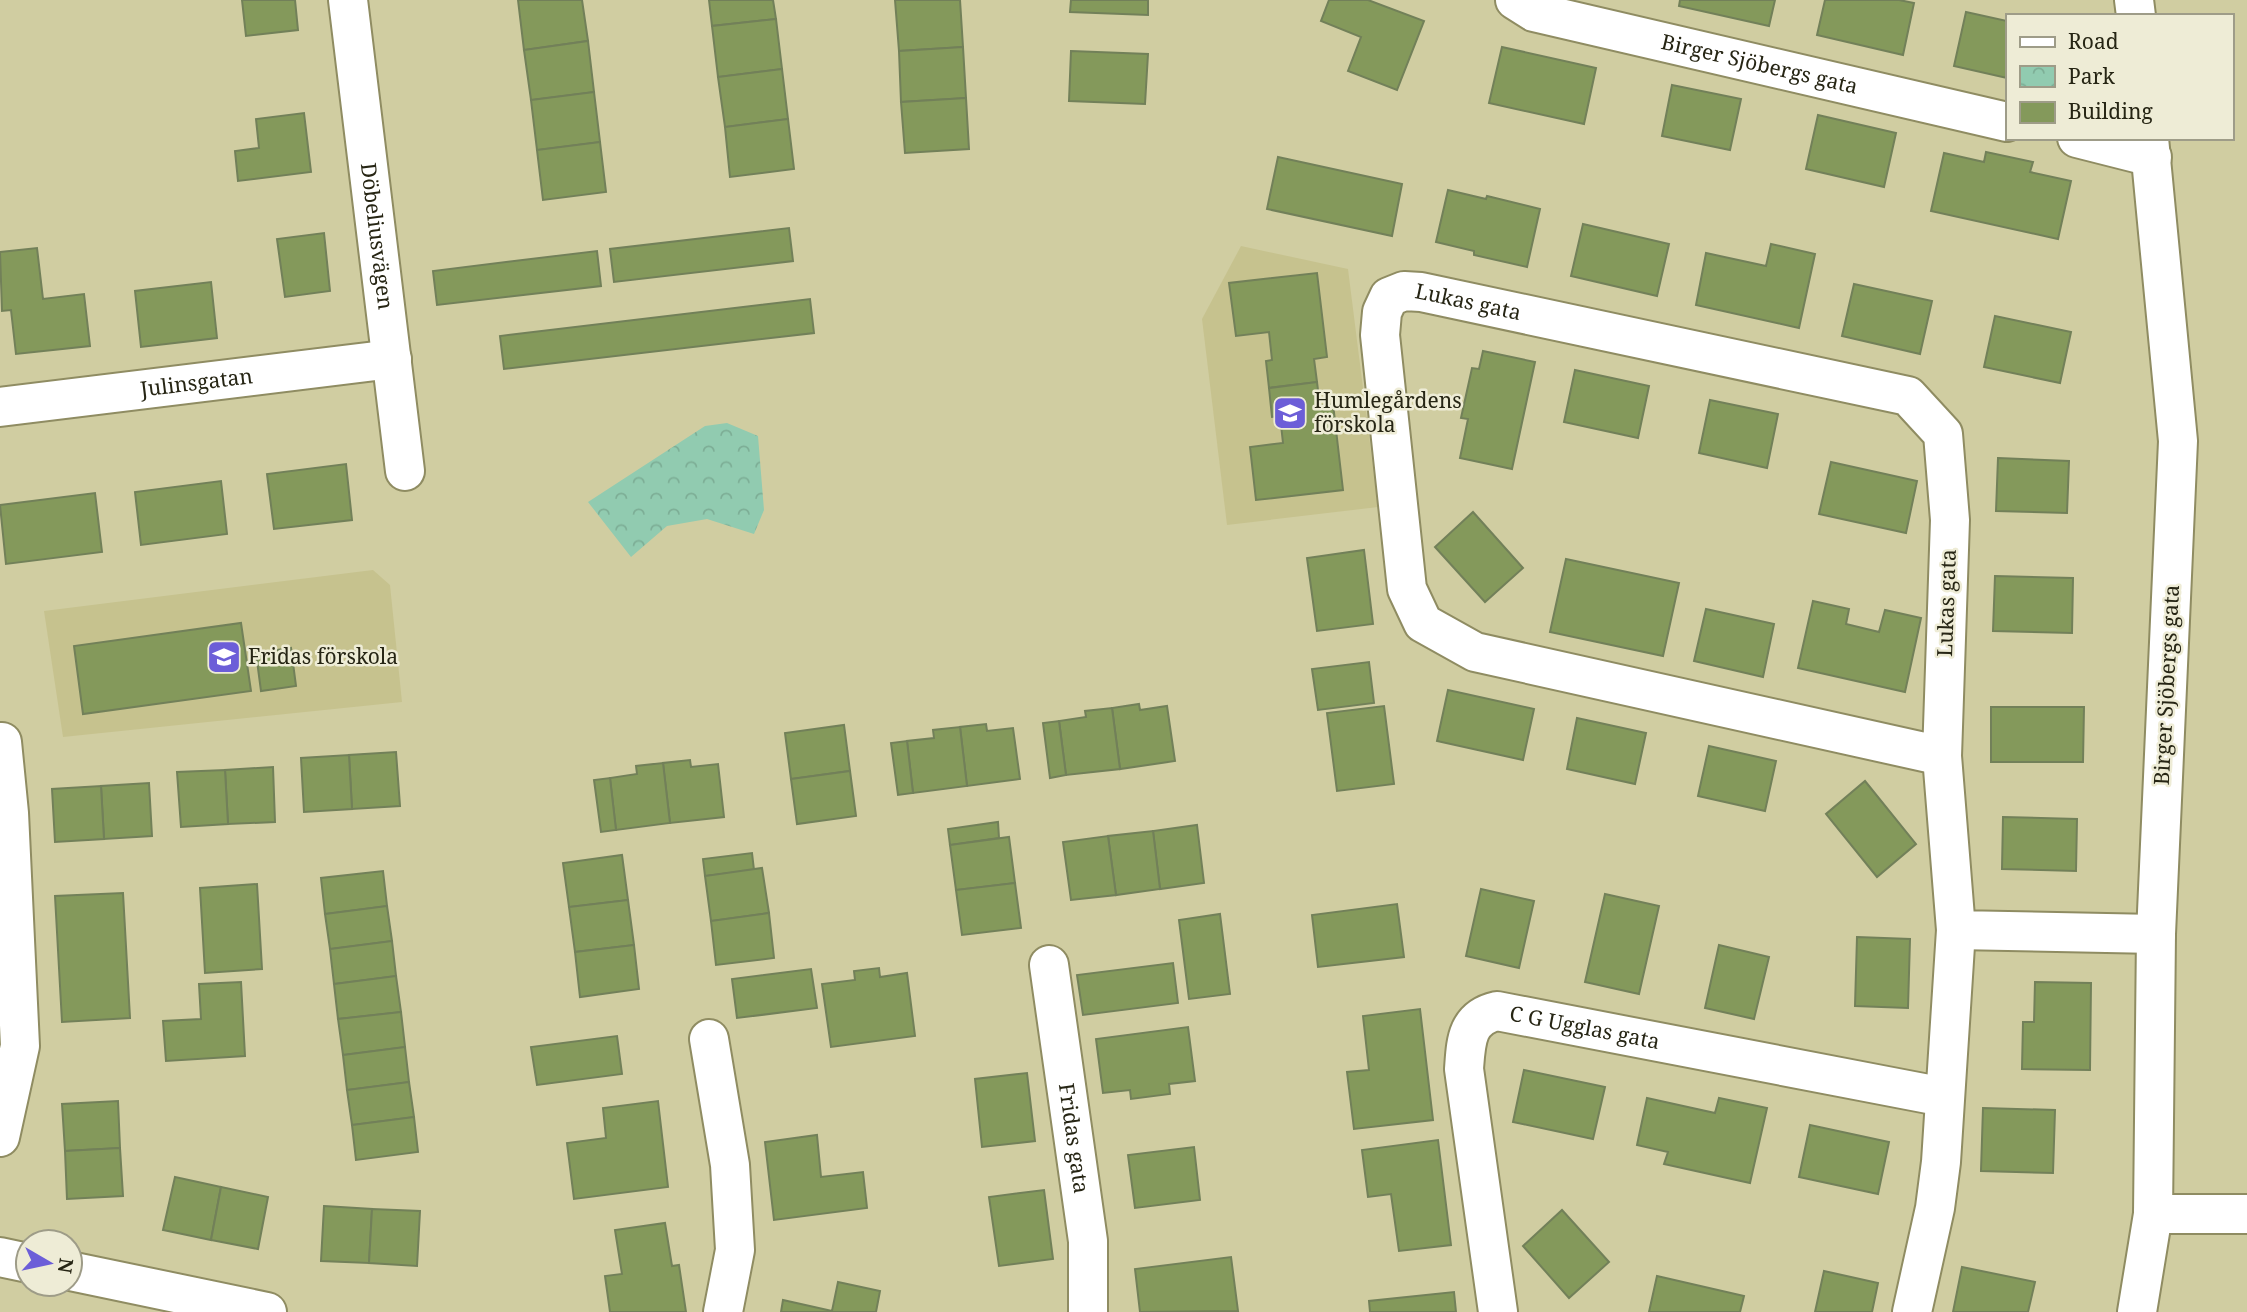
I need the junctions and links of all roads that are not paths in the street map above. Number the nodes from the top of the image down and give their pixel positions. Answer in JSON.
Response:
{"nodes":[{"id":1,"x":348,"y":0,"type":"edge"},
{"id":2,"x":1515,"y":0,"type":"edge"},
{"id":3,"x":2006,"y":122,"type":"edge"},
{"id":4,"x":2092,"y":140,"type":"edge"},
{"id":5,"x":2150,"y":148,"type":"edge"},
{"id":6,"x":392,"y":359,"type":"junction"},
{"id":7,"x":0,"y":407,"type":"edge"},
{"id":8,"x":405,"y":471,"type":"dead end"},
{"id":9,"x":2,"y":742,"type":"dead end"},
{"id":10,"x":1942,"y":756,"type":"junction"},
{"id":11,"x":1956,"y":930,"type":"junction"},
{"id":12,"x":2156,"y":934,"type":"junction"},
{"id":13,"x":1049,"y":965,"type":"dead end"},
{"id":14,"x":709,"y":1039,"type":"dead end"},
{"id":15,"x":1944,"y":1097,"type":"junction"},
{"id":16,"x":0,"y":1136,"type":"edge"},
{"id":17,"x":2153,"y":1214,"type":"junction"},
{"id":18,"x":2247,"y":1214,"type":"edge"},
{"id":19,"x":84,"y":1274,"type":"edge"},
{"id":20,"x":267,"y":1312,"type":"edge"},
{"id":21,"x":723,"y":1312,"type":"edge"},
{"id":22,"x":1088,"y":1312,"type":"edge"},
{"id":23,"x":1498,"y":1312,"type":"edge"},
{"id":24,"x":1912,"y":1312,"type":"edge"},
{"id":25,"x":2137,"y":1312,"type":"edge"}],
"edges":[{"from":1,"to":6,"type":"street","name":"Döbeliusvägen"},
{"from":2,"to":3,"type":"street","name":"Birger Sjöbergs gata"},
{"from":4,"to":5,"type":"street","name":"Birger Sjöbergs gata"},
{"from":5,"to":12,"type":"street","name":"Birger Sjöbergs gata"},
{"from":6,"to":7,"type":"street","name":"Julinsgatan"},
{"from":6,"to":8,"type":"street","name":"Döbeliusvägen"},
{"from":9,"to":16,"type":"street"},
{"from":10,"to":10,"type":"street","name":"Lukas gata"},
{"from":10,"to":11,"type":"street","name":"Lukas gata"},
{"from":11,"to":12,"type":"street"},
{"from":11,"to":15,"type":"street"},
{"from":12,"to":17,"type":"street","name":"Birger Sjöbergs gata"},
{"from":13,"to":22,"type":"street","name":"Fridas gata"},
{"from":14,"to":21,"type":"street"},
{"from":15,"to":23,"type":"street","name":"C G Ugglas gata"},
{"from":15,"to":24,"type":"street"},
{"from":17,"to":18,"type":"street"},
{"from":17,"to":25,"type":"street"},
{"from":19,"to":20,"type":"street"}]}
